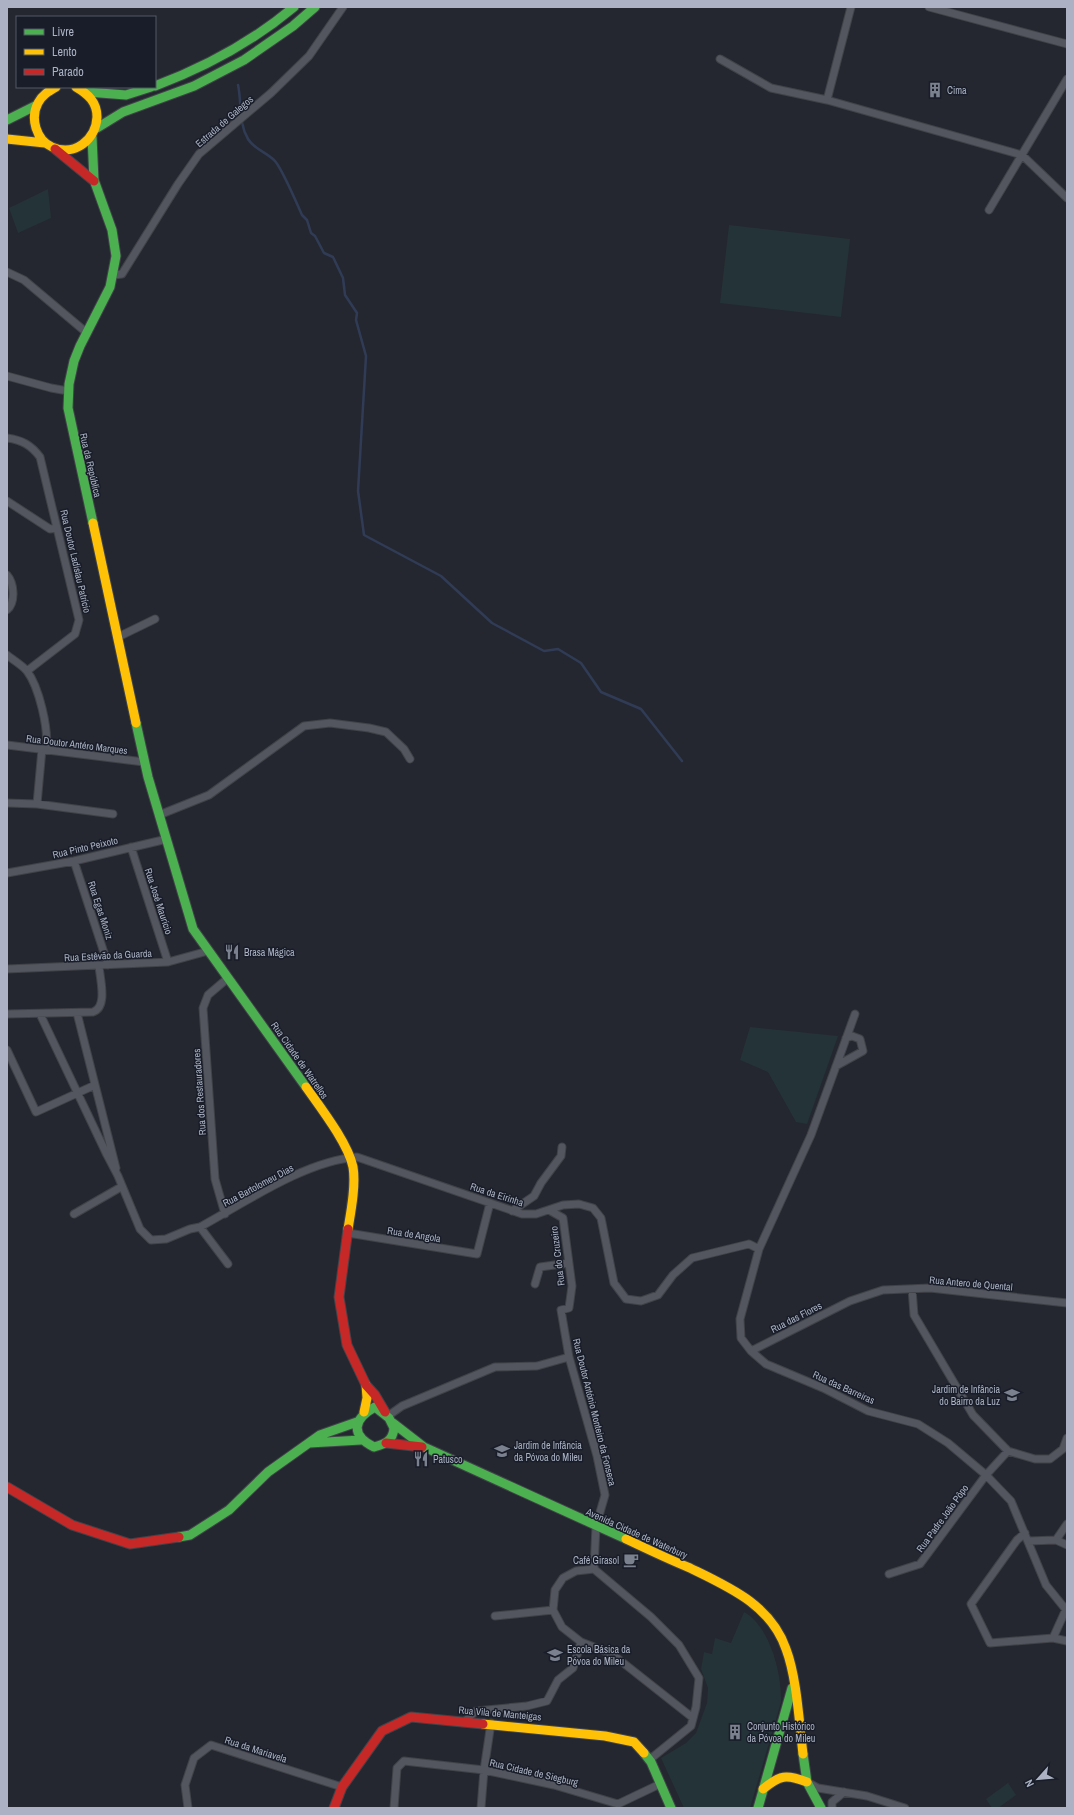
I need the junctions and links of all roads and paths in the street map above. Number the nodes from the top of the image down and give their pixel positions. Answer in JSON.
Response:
{"nodes":[{"id":1,"x":294,"y":7,"type":"edge"},
{"id":2,"x":315,"y":7,"type":"edge"},
{"id":3,"x":343,"y":7,"type":"edge"},
{"id":4,"x":851,"y":7,"type":"edge"},
{"id":5,"x":929,"y":7,"type":"edge"},
{"id":6,"x":1067,"y":44,"type":"edge"},
{"id":7,"x":720,"y":59,"type":"dead end"},
{"id":8,"x":1067,"y":79,"type":"edge"},
{"id":9,"x":156,"y":86,"type":"edge"},
{"id":10,"x":54,"y":88,"type":"edge"},
{"id":11,"x":78,"y":88,"type":"edge"},
{"id":12,"x":148,"y":88,"type":"edge"},
{"id":13,"x":86,"y":92,"type":"junction"},
{"id":14,"x":827,"y":100,"type":"junction"},
{"id":15,"x":35,"y":106,"type":"junction"},
{"id":16,"x":7,"y":120,"type":"edge"},
{"id":17,"x":97,"y":128,"type":"junction"},
{"id":18,"x":92,"y":137,"type":"junction"},
{"id":19,"x":7,"y":139,"type":"edge"},
{"id":20,"x":45,"y":142,"type":"junction"},
{"id":21,"x":54,"y":148,"type":"junction"},
{"id":22,"x":1022,"y":155,"type":"junction"},
{"id":23,"x":94,"y":181,"type":"junction"},
{"id":24,"x":1067,"y":198,"type":"edge"},
{"id":25,"x":989,"y":210,"type":"dead end"},
{"id":26,"x":7,"y":272,"type":"edge"},
{"id":27,"x":114,"y":275,"type":"junction"},
{"id":28,"x":87,"y":333,"type":"junction"},
{"id":29,"x":7,"y":376,"type":"edge"},
{"id":30,"x":68,"y":391,"type":"junction"},
{"id":31,"x":7,"y":438,"type":"edge"},
{"id":32,"x":7,"y":501,"type":"edge"},
{"id":33,"x":57,"y":528,"type":"junction"},
{"id":34,"x":7,"y":575,"type":"edge"},
{"id":35,"x":7,"y":610,"type":"edge"},
{"id":36,"x":155,"y":619,"type":"dead end"},
{"id":37,"x":118,"y":637,"type":"junction"},
{"id":38,"x":7,"y":655,"type":"edge"},
{"id":39,"x":27,"y":671,"type":"junction"},
{"id":40,"x":7,"y":745,"type":"edge"},
{"id":41,"x":44,"y":749,"type":"junction"},
{"id":42,"x":410,"y":759,"type":"dead end"},
{"id":43,"x":144,"y":762,"type":"junction"},
{"id":44,"x":7,"y":803,"type":"edge"},
{"id":45,"x":37,"y":804,"type":"junction"},
{"id":46,"x":113,"y":814,"type":"dead end"},
{"id":47,"x":159,"y":815,"type":"junction"},
{"id":48,"x":167,"y":839,"type":"junction"},
{"id":49,"x":132,"y":847,"type":"junction"},
{"id":50,"x":74,"y":861,"type":"junction"},
{"id":51,"x":7,"y":873,"type":"edge"},
{"id":52,"x":208,"y":951,"type":"junction"},
{"id":53,"x":168,"y":962,"type":"junction"},
{"id":54,"x":108,"y":965,"type":"junction"},
{"id":55,"x":99,"y":966,"type":"junction"},
{"id":56,"x":7,"y":969,"type":"edge"},
{"id":57,"x":228,"y":978,"type":"junction"},
{"id":58,"x":77,"y":1013,"type":"junction"},
{"id":59,"x":7,"y":1014,"type":"edge"},
{"id":60,"x":40,"y":1014,"type":"junction"},
{"id":61,"x":855,"y":1014,"type":"dead end"},
{"id":62,"x":846,"y":1038,"type":"junction"},
{"id":63,"x":7,"y":1050,"type":"edge"},
{"id":64,"x":836,"y":1066,"type":"junction"},
{"id":65,"x":96,"y":1085,"type":"junction"},
{"id":66,"x":77,"y":1092,"type":"junction"},
{"id":67,"x":562,"y":1147,"type":"dead end"},
{"id":68,"x":350,"y":1158,"type":"junction"},
{"id":69,"x":364,"y":1160,"type":"junction"},
{"id":70,"x":353,"y":1168,"type":"junction"},
{"id":71,"x":118,"y":1176,"type":"junction"},
{"id":72,"x":121,"y":1187,"type":"junction"},
{"id":73,"x":490,"y":1203,"type":"junction"},
{"id":74,"x":549,"y":1210,"type":"junction"},
{"id":75,"x":512,"y":1211,"type":"junction"},
{"id":76,"x":74,"y":1214,"type":"dead end"},
{"id":77,"x":225,"y":1214,"type":"junction"},
{"id":78,"x":200,"y":1227,"type":"junction"},
{"id":79,"x":348,"y":1233,"type":"junction"},
{"id":80,"x":759,"y":1249,"type":"junction"},
{"id":81,"x":228,"y":1264,"type":"dead end"},
{"id":82,"x":569,"y":1264,"type":"junction"},
{"id":83,"x":535,"y":1284,"type":"dead end"},
{"id":84,"x":912,"y":1289,"type":"junction"},
{"id":85,"x":850,"y":1301,"type":"joint"},
{"id":86,"x":1067,"y":1303,"type":"edge"},
{"id":87,"x":569,"y":1308,"type":"joint"},
{"id":88,"x":751,"y":1351,"type":"junction"},
{"id":89,"x":569,"y":1357,"type":"junction"},
{"id":90,"x":366,"y":1385,"type":"junction"},
{"id":91,"x":364,"y":1412,"type":"junction"},
{"id":92,"x":389,"y":1417,"type":"junction"},
{"id":93,"x":357,"y":1422,"type":"junction"},
{"id":94,"x":1067,"y":1438,"type":"edge"},
{"id":95,"x":361,"y":1440,"type":"junction"},
{"id":96,"x":308,"y":1443,"type":"junction"},
{"id":97,"x":386,"y":1443,"type":"junction"},
{"id":98,"x":424,"y":1447,"type":"junction"},
{"id":99,"x":1008,"y":1451,"type":"junction"},
{"id":100,"x":986,"y":1475,"type":"junction"},
{"id":101,"x":7,"y":1487,"type":"edge"},
{"id":102,"x":1067,"y":1524,"type":"edge"},
{"id":103,"x":596,"y":1526,"type":"junction"},
{"id":104,"x":1025,"y":1533,"type":"junction"},
{"id":105,"x":1056,"y":1540,"type":"junction"},
{"id":106,"x":1028,"y":1541,"type":"junction"},
{"id":107,"x":1067,"y":1545,"type":"edge"},
{"id":108,"x":594,"y":1569,"type":"junction"},
{"id":109,"x":889,"y":1574,"type":"dead end"},
{"id":110,"x":1066,"y":1609,"type":"edge"},
{"id":111,"x":553,"y":1610,"type":"junction"},
{"id":112,"x":495,"y":1616,"type":"dead end"},
{"id":113,"x":1053,"y":1638,"type":"junction"},
{"id":114,"x":1067,"y":1641,"type":"edge"},
{"id":115,"x":581,"y":1642,"type":"junction"},
{"id":116,"x":793,"y":1684,"type":"junction"},
{"id":117,"x":693,"y":1718,"type":"junction"},
{"id":118,"x":464,"y":1721,"type":"junction"},
{"id":119,"x":491,"y":1724,"type":"junction"},
{"id":120,"x":649,"y":1760,"type":"junction"},
{"id":121,"x":484,"y":1770,"type":"junction"},
{"id":122,"x":772,"y":1782,"type":"junction"},
{"id":123,"x":807,"y":1782,"type":"junction"},
{"id":124,"x":660,"y":1784,"type":"junction"},
{"id":125,"x":342,"y":1787,"type":"junction"},
{"id":126,"x":763,"y":1789,"type":"junction"},
{"id":127,"x":844,"y":1792,"type":"junction"},
{"id":128,"x":617,"y":1806,"type":"edge"},
{"id":129,"x":188,"y":1808,"type":"edge"},
{"id":130,"x":334,"y":1808,"type":"edge"},
{"id":131,"x":394,"y":1808,"type":"edge"},
{"id":132,"x":481,"y":1808,"type":"edge"},
{"id":133,"x":671,"y":1808,"type":"edge"},
{"id":134,"x":758,"y":1808,"type":"edge"},
{"id":135,"x":766,"y":1808,"type":"edge"},
{"id":136,"x":821,"y":1808,"type":"edge"},
{"id":137,"x":832,"y":1808,"type":"edge"},
{"id":138,"x":905,"y":1808,"type":"edge"}],
"edges":[{"from":1,"to":9,"type":"main road"},
{"from":2,"to":17,"type":"main road"},
{"from":3,"to":27,"type":"street","name":"Estrada de Galegos"},
{"from":4,"to":14,"type":"street"},
{"from":5,"to":6,"type":"street"},
{"from":7,"to":14,"type":"street"},
{"from":8,"to":22,"type":"street"},
{"from":10,"to":15,"type":"main road"},
{"from":11,"to":13,"type":"main road"},
{"from":12,"to":13,"type":"main road"},
{"from":13,"to":17,"type":"main road"},
{"from":14,"to":22,"type":"street"},
{"from":15,"to":16,"type":"main road"},
{"from":15,"to":20,"type":"main road"},
{"from":17,"to":18,"type":"main road"},
{"from":18,"to":21,"type":"main road"},
{"from":18,"to":23,"type":"main road","name":"Rua da República"},
{"from":19,"to":20,"type":"main road"},
{"from":20,"to":21,"type":"main road"},
{"from":21,"to":23,"type":"main road"},
{"from":22,"to":24,"type":"street"},
{"from":22,"to":25,"type":"street"},
{"from":23,"to":27,"type":"main road","name":"Rua da República"},
{"from":26,"to":28,"type":"street"},
{"from":27,"to":28,"type":"main road","name":"Rua da República"},
{"from":28,"to":30,"type":"main road","name":"Rua da República"},
{"from":29,"to":30,"type":"street"},
{"from":30,"to":37,"type":"main road","name":"Rua da República"},
{"from":31,"to":33,"type":"street","name":"Rua Doutor Ladislau Patrício"},
{"from":32,"to":33,"type":"street"},
{"from":33,"to":39,"type":"street","name":"Rua Doutor Ladislau Patrício"},
{"from":34,"to":35,"type":"street"},
{"from":36,"to":37,"type":"street"},
{"from":37,"to":43,"type":"main road","name":"Rua da República"},
{"from":38,"to":39,"type":"street"},
{"from":39,"to":41,"type":"street"},
{"from":40,"to":41,"type":"street","name":"Rua Doutor Antéro Marques"},
{"from":41,"to":43,"type":"street","name":"Rua Doutor Antéro Marques"},
{"from":41,"to":45,"type":"street"},
{"from":42,"to":47,"type":"street"},
{"from":43,"to":47,"type":"main road","name":"Rua Cidade de Watrellos"},
{"from":44,"to":45,"type":"street"},
{"from":45,"to":46,"type":"street"},
{"from":47,"to":48,"type":"main road","name":"Rua Cidade de Watrellos"},
{"from":48,"to":49,"type":"street","name":"Rua Pinto Peixoto"},
{"from":48,"to":52,"type":"main road","name":"Rua Cidade de Watrellos"},
{"from":49,"to":50,"type":"street","name":"Rua Pinto Peixoto"},
{"from":49,"to":53,"type":"street","name":"Rua José Maurício"},
{"from":50,"to":51,"type":"street","name":"Rua Pinto Peixoto"},
{"from":50,"to":54,"type":"street","name":"Rua Egas Moniz"},
{"from":52,"to":53,"type":"street","name":"Rua Estêvão da Guarda"},
{"from":52,"to":57,"type":"main road","name":"Rua Cidade de Watrellos"},
{"from":53,"to":54,"type":"street","name":"Rua Estêvão da Guarda"},
{"from":54,"to":55,"type":"street","name":"Rua Estêvão da Guarda"},
{"from":55,"to":56,"type":"street","name":"Rua Estêvão da Guarda"},
{"from":55,"to":58,"type":"street"},
{"from":57,"to":68,"type":"main road","name":"Rua Cidade de Watrellos"},
{"from":57,"to":77,"type":"street","name":"Rua dos Restauradores"},
{"from":58,"to":60,"type":"street"},
{"from":58,"to":65,"type":"street"},
{"from":59,"to":60,"type":"street"},
{"from":60,"to":66,"type":"street"},
{"from":61,"to":62,"type":"street","name":"Rua das Barreiras"},
{"from":62,"to":64,"type":"street","name":"Rua das Barreiras"},
{"from":62,"to":64,"type":"street"},
{"from":63,"to":66,"type":"street"},
{"from":64,"to":80,"type":"street","name":"Rua das Barreiras"},
{"from":65,"to":66,"type":"street"},
{"from":65,"to":71,"type":"street"},
{"from":66,"to":71,"type":"street"},
{"from":67,"to":75,"type":"street"},
{"from":68,"to":69,"type":"street","name":"Rua da Eirinha"},
{"from":68,"to":70,"type":"main road","name":"Rua Cidade de Watrellos"},
{"from":68,"to":77,"type":"street","name":"Rua Bartolomeu Dias"},
{"from":69,"to":70,"type":"street"},
{"from":69,"to":73,"type":"street","name":"Rua da Eirinha"},
{"from":70,"to":79,"type":"main road","name":"Rua Cidade de Watrellos"},
{"from":71,"to":72,"type":"street"},
{"from":72,"to":76,"type":"street"},
{"from":72,"to":78,"type":"street","name":"Rua Bartolomeu Dias"},
{"from":73,"to":75,"type":"street","name":"Rua da Eirinha"},
{"from":73,"to":79,"type":"street","name":"Rua de Angola"},
{"from":74,"to":75,"type":"street","name":"Rua da Eirinha"},
{"from":74,"to":80,"type":"street","name":"Rua da Eirinha"},
{"from":74,"to":82,"type":"street","name":"Rua do Cruzeiro"},
{"from":77,"to":78,"type":"street","name":"Rua Bartolomeu Dias"},
{"from":78,"to":81,"type":"street"},
{"from":79,"to":90,"type":"main road","name":"Rua Cidade de Watrellos"},
{"from":80,"to":88,"type":"street","name":"Rua das Barreiras"},
{"from":82,"to":83,"type":"street"},
{"from":82,"to":87,"type":"street","name":"Rua do Cruzeiro"},
{"from":84,"to":85,"type":"street","name":"Rua Antero de Quental"},
{"from":84,"to":86,"type":"street","name":"Rua Antero de Quental"},
{"from":84,"to":99,"type":"street"},
{"from":85,"to":88,"type":"street","name":"Rua das Flores"},
{"from":87,"to":89,"type":"street","name":"Rua Doutor António Monteiro da Fonseca"},
{"from":88,"to":100,"type":"street","name":"Rua das Barreiras"},
{"from":89,"to":92,"type":"street"},
{"from":89,"to":103,"type":"street","name":"Rua Doutor António Monteiro da Fonseca"},
{"from":90,"to":91,"type":"main road","name":"Rua Cidade de Watrellos"},
{"from":90,"to":92,"type":"main road","name":"Rua Cidade de Watrellos"},
{"from":91,"to":92,"type":"main road"},
{"from":91,"to":93,"type":"main road"},
{"from":92,"to":97,"type":"main road"},
{"from":92,"to":98,"type":"main road"},
{"from":93,"to":95,"type":"main road"},
{"from":93,"to":96,"type":"main road"},
{"from":94,"to":99,"type":"street"},
{"from":95,"to":96,"type":"main road"},
{"from":95,"to":97,"type":"main road"},
{"from":96,"to":101,"type":"main road"},
{"from":97,"to":98,"type":"main road"},
{"from":98,"to":103,"type":"main road","name":"Avenida Cidade de Waterbury"},
{"from":99,"to":100,"type":"street","name":"Rua Padre João Pôpo"},
{"from":100,"to":104,"type":"street","name":"Rua das Barreiras"},
{"from":100,"to":109,"type":"street","name":"Rua Padre João Pôpo"},
{"from":102,"to":105,"type":"street"},
{"from":103,"to":108,"type":"street","name":"Rua Doutor António Monteiro da Fonseca"},
{"from":103,"to":116,"type":"main road","name":"Avenida Cidade de Waterbury"},
{"from":104,"to":106,"type":"street","name":"Rua das Barreiras"},
{"from":104,"to":113,"type":"street"},
{"from":105,"to":106,"type":"street"},
{"from":105,"to":107,"type":"street"},
{"from":106,"to":110,"type":"street","name":"Rua das Barreiras"},
{"from":108,"to":111,"type":"street"},
{"from":108,"to":117,"type":"street"},
{"from":110,"to":113,"type":"street"},
{"from":111,"to":112,"type":"street"},
{"from":111,"to":115,"type":"street"},
{"from":113,"to":114,"type":"street"},
{"from":115,"to":117,"type":"street"},
{"from":115,"to":118,"type":"street"},
{"from":116,"to":123,"type":"main road","name":"Avenida Cidade de Waterbury"},
{"from":116,"to":126,"type":"main road"},
{"from":117,"to":120,"type":"street"},
{"from":118,"to":119,"type":"main road","name":"Rua Vila de Manteigas"},
{"from":118,"to":125,"type":"main road","name":"Rua Vila de Manteigas"},
{"from":119,"to":120,"type":"main road","name":"Rua Vila de Manteigas"},
{"from":119,"to":121,"type":"street"},
{"from":120,"to":124,"type":"main road","name":"Rua Vila de Manteigas"},
{"from":121,"to":128,"type":"street","name":"Rua Cidade de Siegburg"},
{"from":121,"to":131,"type":"street","name":"Rua Cidade de Siegburg"},
{"from":121,"to":132,"type":"street"},
{"from":122,"to":123,"type":"main road"},
{"from":122,"to":126,"type":"main road"},
{"from":122,"to":135,"type":"main road"},
{"from":123,"to":127,"type":"street"},
{"from":123,"to":136,"type":"main road"},
{"from":124,"to":128,"type":"street","name":"Rua Cidade de Siegburg"},
{"from":124,"to":133,"type":"main road","name":"Rua Vila de Manteigas"},
{"from":125,"to":129,"type":"street","name":"Rua da Mariavela"},
{"from":125,"to":130,"type":"main road","name":"Rua Vila de Manteigas"},
{"from":126,"to":134,"type":"main road"},
{"from":127,"to":137,"type":"street"},
{"from":127,"to":138,"type":"street"}]}
